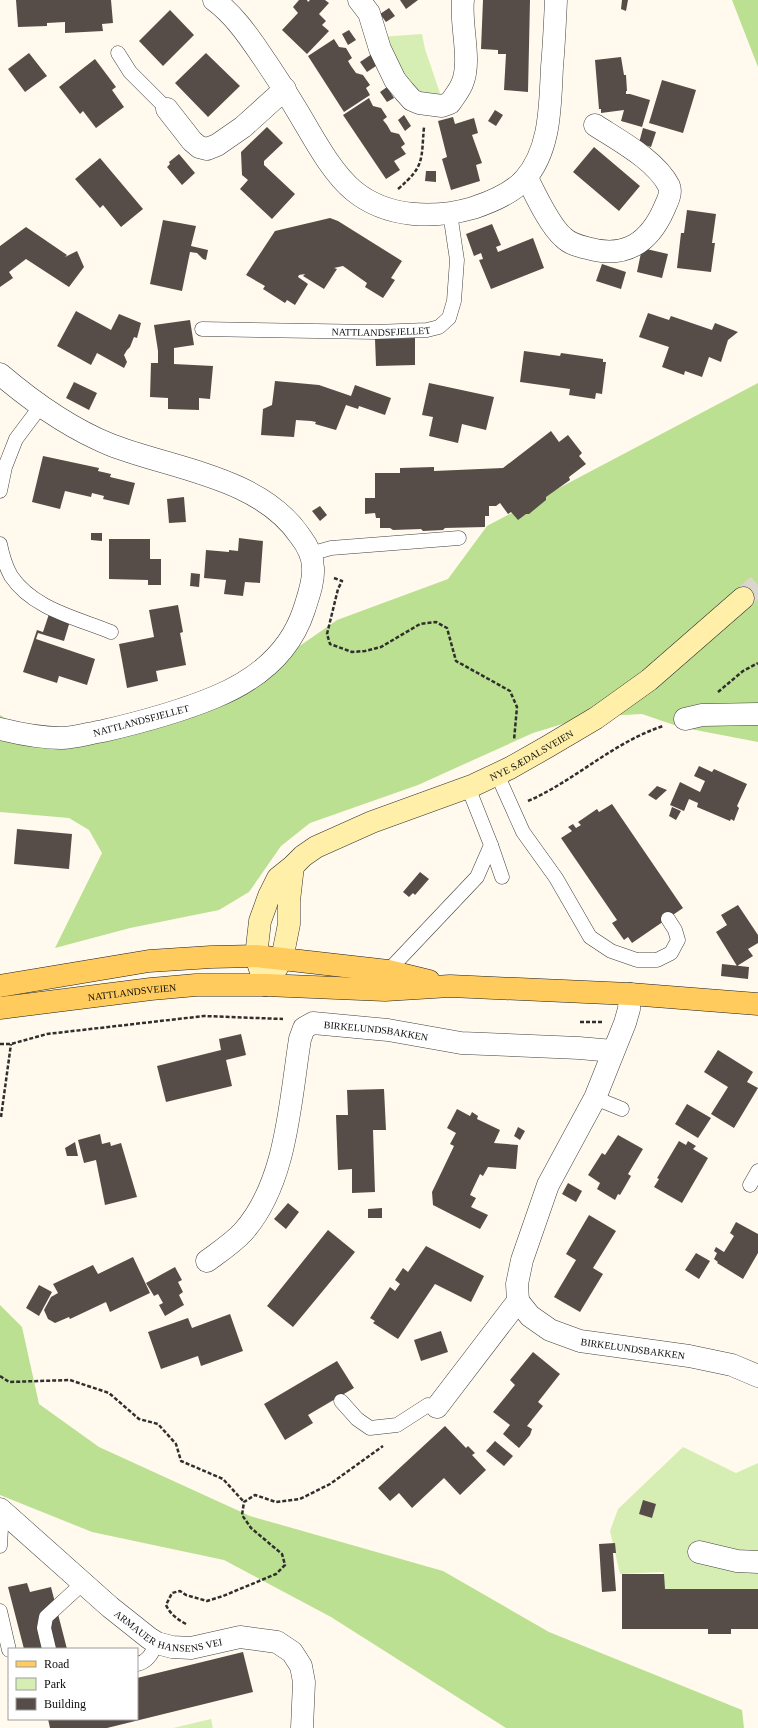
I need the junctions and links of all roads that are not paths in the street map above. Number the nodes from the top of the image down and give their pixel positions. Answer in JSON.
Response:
{"nodes":[{"id":1,"x":214,"y":0,"type":"edge"},
{"id":2,"x":359,"y":0,"type":"edge"},
{"id":3,"x":463,"y":0,"type":"edge"},
{"id":4,"x":556,"y":0,"type":"edge"},
{"id":5,"x":118,"y":53,"type":"dead end"},
{"id":6,"x":285,"y":89,"type":"junction"},
{"id":7,"x":168,"y":109,"type":"joint"},
{"id":8,"x":594,"y":125,"type":"dead end"},
{"id":9,"x":523,"y":180,"type":"junction"},
{"id":10,"x":450,"y":213,"type":"junction"},
{"id":11,"x":202,"y":330,"type":"dead end"},
{"id":12,"x":0,"y":374,"type":"edge"},
{"id":13,"x":40,"y":407,"type":"junction"},
{"id":14,"x":0,"y":492,"type":"edge"},
{"id":15,"x":459,"y":538,"type":"dead end"},
{"id":16,"x":0,"y":544,"type":"edge"},
{"id":17,"x":310,"y":554,"type":"junction"},
{"id":18,"x":743,"y":598,"type":"tunnel mouth"},
{"id":19,"x":111,"y":632,"type":"dead end"},
{"id":20,"x":758,"y":714,"type":"edge"},
{"id":21,"x":694,"y":717,"type":"road end"},
{"id":22,"x":0,"y":728,"type":"edge"},
{"id":23,"x":504,"y":771,"type":"junction"},
{"id":24,"x":468,"y":787,"type":"junction"},
{"id":25,"x":491,"y":845,"type":"junction"},
{"id":26,"x":293,"y":866,"type":"junction"},
{"id":27,"x":502,"y":877,"type":"dead end"},
{"id":28,"x":668,"y":919,"type":"dead end"},
{"id":29,"x":256,"y":956,"type":"junction"},
{"id":30,"x":282,"y":960,"type":"junction"},
{"id":31,"x":388,"y":970,"type":"junction"},
{"id":32,"x":265,"y":985,"type":"junction"},
{"id":33,"x":0,"y":986,"type":"edge"},
{"id":34,"x":450,"y":986,"type":"junction"},
{"id":35,"x":630,"y":994,"type":"junction"},
{"id":36,"x":758,"y":1004,"type":"edge"},
{"id":37,"x":0,"y":1008,"type":"edge"},
{"id":38,"x":613,"y":1051,"type":"junction"},
{"id":39,"x":595,"y":1098,"type":"junction"},
{"id":40,"x":622,"y":1109,"type":"dead end"},
{"id":41,"x":758,"y":1171,"type":"edge"},
{"id":42,"x":750,"y":1184,"type":"dead end"},
{"id":43,"x":208,"y":1261,"type":"dead end"},
{"id":44,"x":518,"y":1301,"type":"junction"},
{"id":45,"x":758,"y":1376,"type":"edge"},
{"id":46,"x":341,"y":1401,"type":"dead end"},
{"id":47,"x":437,"y":1407,"type":"joint"},
{"id":48,"x":1,"y":1510,"type":"edge"},
{"id":49,"x":0,"y":1546,"type":"edge"},
{"id":50,"x":699,"y":1552,"type":"dead end"},
{"id":51,"x":758,"y":1562,"type":"edge"},
{"id":52,"x":83,"y":1584,"type":"junction"},
{"id":53,"x":0,"y":1611,"type":"edge"},
{"id":54,"x":157,"y":1643,"type":"junction"},
{"id":55,"x":9,"y":1648,"type":"edge"},
{"id":56,"x":49,"y":1648,"type":"edge"},
{"id":57,"x":138,"y":1664,"type":"edge"},
{"id":58,"x":302,"y":1728,"type":"edge"}],
"edges":[{"from":1,"to":6,"type":"street"},
{"from":2,"to":3,"type":"street"},
{"from":4,"to":9,"type":"street"},
{"from":5,"to":7,"type":"lane"},
{"from":6,"to":7,"type":"street"},
{"from":6,"to":10,"type":"street"},
{"from":8,"to":9,"type":"street"},
{"from":9,"to":10,"type":"street"},
{"from":10,"to":11,"type":"lane","name":"NATTLANDSFJELLET"},
{"from":12,"to":13,"type":"street","name":"NATTLANDSFJELLET"},
{"from":13,"to":14,"type":"lane"},
{"from":13,"to":17,"type":"street","name":"NATTLANDSFJELLET"},
{"from":15,"to":17,"type":"lane"},
{"from":16,"to":19,"type":"lane"},
{"from":17,"to":22,"type":"street","name":"NATTLANDSFJELLET"},
{"from":18,"to":23,"type":"main road","name":"NYE SÆDALSVEIEN"},
{"from":20,"to":21,"type":"street"},
{"from":23,"to":24,"type":"main road","name":"NYE SÆDALSVEIEN"},
{"from":23,"to":28,"type":"lane"},
{"from":24,"to":25,"type":"lane"},
{"from":24,"to":26,"type":"main road","name":"NYE SÆDALSVEIEN"},
{"from":25,"to":27,"type":"lane"},
{"from":25,"to":31,"type":"lane"},
{"from":26,"to":29,"type":"main road","name":"NYE SÆDALSVEIEN"},
{"from":26,"to":30,"type":"main road"},
{"from":29,"to":30,"type":"main road"},
{"from":29,"to":32,"type":"main road","name":"NYE SÆDALSVEIEN"},
{"from":29,"to":33,"type":"main road"},
{"from":30,"to":31,"type":"main road"},
{"from":30,"to":32,"type":"main road"},
{"from":31,"to":34,"type":"main road"},
{"from":32,"to":34,"type":"main road"},
{"from":32,"to":37,"type":"main road","name":"NATTLANDSVEIEN"},
{"from":34,"to":35,"type":"main road"},
{"from":35,"to":36,"type":"main road"},
{"from":35,"to":38,"type":"street"},
{"from":38,"to":39,"type":"street"},
{"from":38,"to":43,"type":"street","name":"BIRKELUNDSBAKKEN"},
{"from":39,"to":40,"type":"lane"},
{"from":39,"to":44,"type":"street"},
{"from":41,"to":42,"type":"lane"},
{"from":44,"to":45,"type":"street","name":"BIRKELUNDSBAKKEN"},
{"from":44,"to":47,"type":"street"},
{"from":46,"to":47,"type":"lane"},
{"from":48,"to":49,"type":"lane","name":"ARMAUER HANSENS VEI"},
{"from":48,"to":52,"type":"street","name":"ARMAUER HANSENS VEI"},
{"from":50,"to":51,"type":"street"},
{"from":52,"to":54,"type":"street","name":"ARMAUER HANSENS VEI"},
{"from":52,"to":56,"type":"lane"},
{"from":53,"to":55,"type":"lane"},
{"from":54,"to":57,"type":"lane"},
{"from":54,"to":58,"type":"street","name":"ARMAUER HANSENS VEI"}]}
